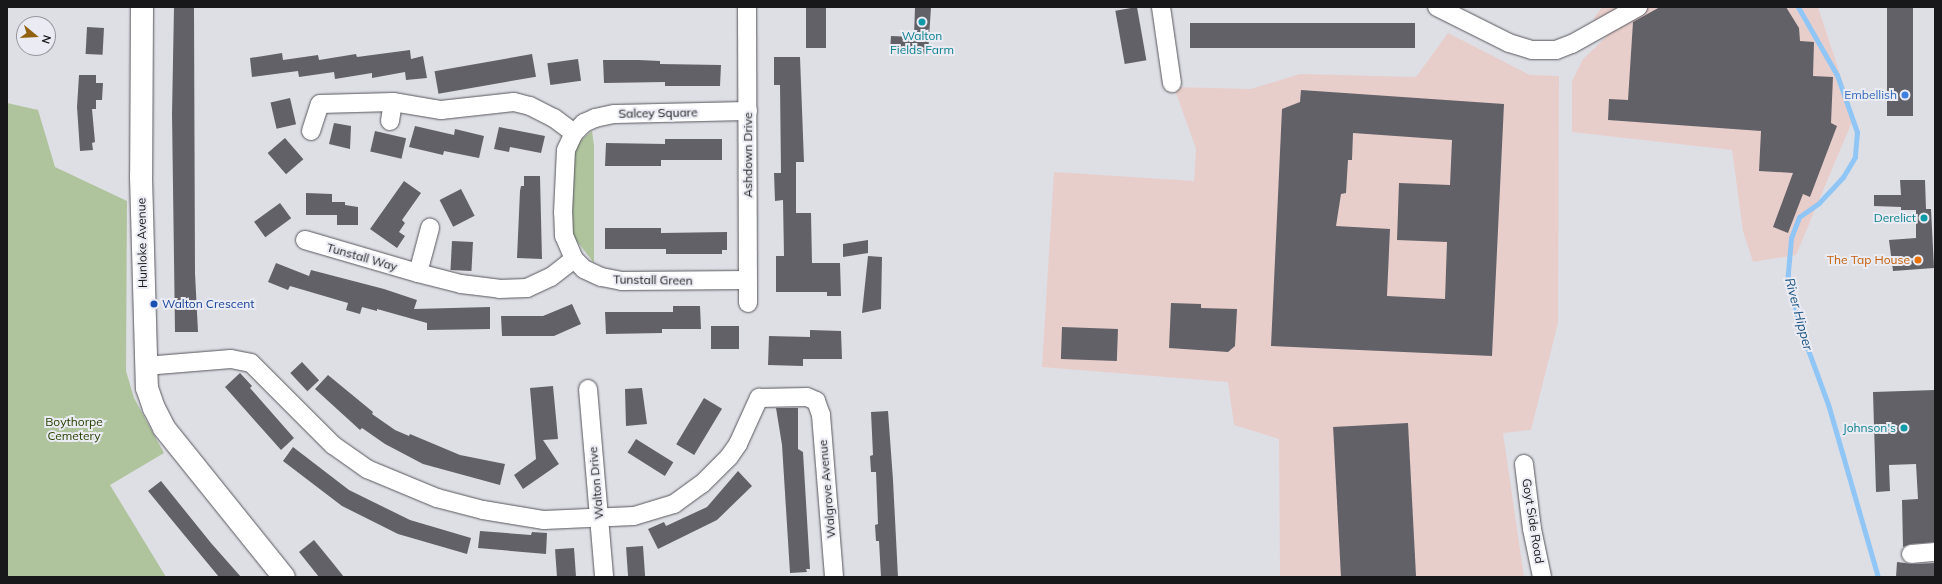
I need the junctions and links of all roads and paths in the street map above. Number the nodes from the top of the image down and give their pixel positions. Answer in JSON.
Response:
{"nodes":[{"id":1,"x":142,"y":7,"type":"edge"},
{"id":2,"x":747,"y":7,"type":"edge"},
{"id":3,"x":1161,"y":7,"type":"edge"},
{"id":4,"x":1638,"y":7,"type":"edge"},
{"id":5,"x":1440,"y":8,"type":"edge"},
{"id":6,"x":1172,"y":83,"type":"dead end"},
{"id":7,"x":393,"y":102,"type":"junction"},
{"id":8,"x":748,"y":111,"type":"junction"},
{"id":9,"x":390,"y":121,"type":"dead end"},
{"id":10,"x":311,"y":131,"type":"dead end"},
{"id":11,"x":574,"y":133,"type":"junction"},
{"id":12,"x":430,"y":228,"type":"dead end"},
{"id":13,"x":306,"y":240,"type":"dead end"},
{"id":14,"x":574,"y":259,"type":"junction"},
{"id":15,"x":418,"y":273,"type":"junction"},
{"id":16,"x":748,"y":280,"type":"junction"},
{"id":17,"x":748,"y":304,"type":"dead end"},
{"id":18,"x":145,"y":366,"type":"junction"},
{"id":19,"x":588,"y":389,"type":"dead end"},
{"id":20,"x":1524,"y":464,"type":"dead end"},
{"id":21,"x":600,"y":519,"type":"junction"},
{"id":22,"x":1935,"y":552,"type":"edge"},
{"id":23,"x":1911,"y":554,"type":"dead end"},
{"id":24,"x":284,"y":577,"type":"edge"},
{"id":25,"x":604,"y":577,"type":"edge"},
{"id":26,"x":834,"y":577,"type":"edge"},
{"id":27,"x":1542,"y":577,"type":"edge"}],
"edges":[{"from":1,"to":18,"type":"street","name":"Hunloke Avenue"},
{"from":2,"to":8,"type":"street","name":"Ashdown Drive"},
{"from":3,"to":6,"type":"street"},
{"from":4,"to":5,"type":"street"},
{"from":7,"to":9,"type":"street"},
{"from":7,"to":10,"type":"street"},
{"from":7,"to":11,"type":"street"},
{"from":8,"to":11,"type":"street","name":"Salcey Square"},
{"from":8,"to":16,"type":"street","name":"Ashdown Drive"},
{"from":11,"to":14,"type":"street","name":"Tunstall Green"},
{"from":12,"to":15,"type":"street"},
{"from":13,"to":15,"type":"street","name":"Tunstall Way"},
{"from":14,"to":15,"type":"street","name":"Tunstall Way"},
{"from":14,"to":16,"type":"street","name":"Tunstall Green"},
{"from":16,"to":17,"type":"street","name":"Ashdown Drive"},
{"from":18,"to":21,"type":"street"},
{"from":18,"to":24,"type":"street","name":"Hunloke Avenue"},
{"from":19,"to":21,"type":"street","name":"Walton Drive"},
{"from":20,"to":27,"type":"street","name":"Goyt Side Road"},
{"from":21,"to":25,"type":"street","name":"Walton Drive"},
{"from":21,"to":26,"type":"street","name":"Walgrove Avenue"},
{"from":22,"to":23,"type":"street"}]}
